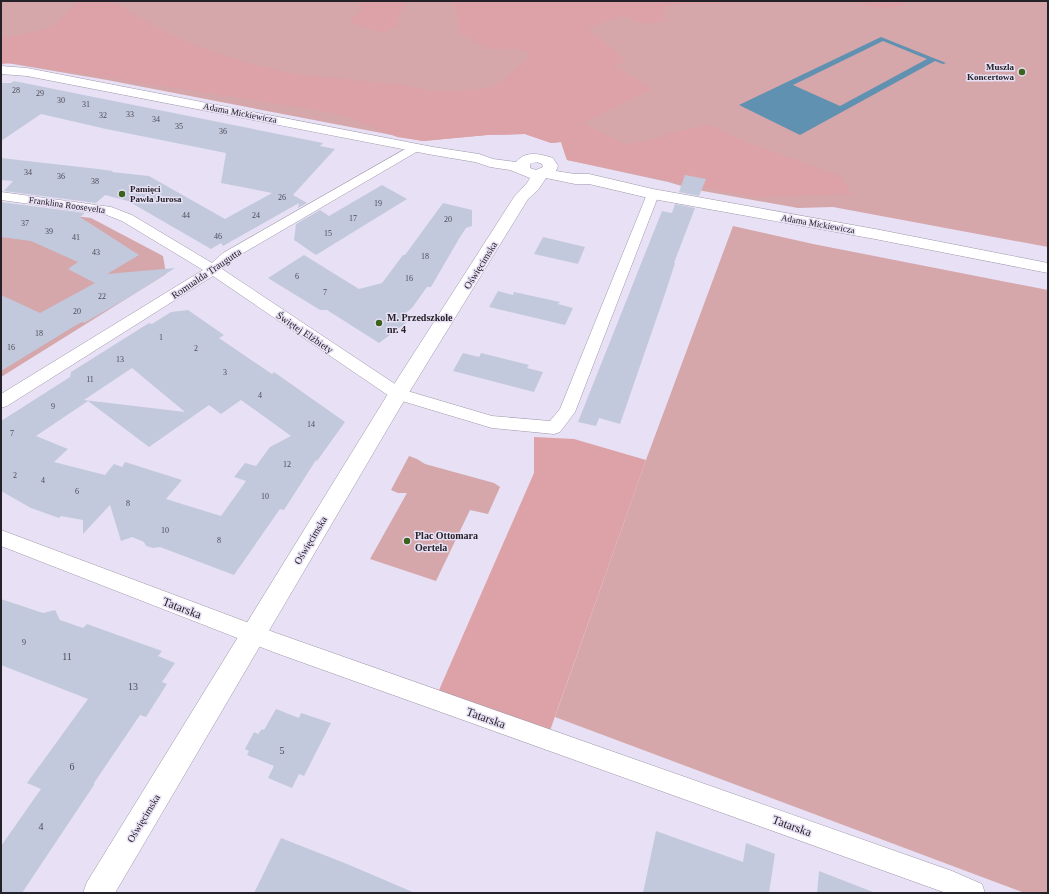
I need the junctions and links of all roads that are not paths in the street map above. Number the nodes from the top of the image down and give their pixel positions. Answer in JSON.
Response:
{"nodes":[{"id":1,"x":1,"y":70,"type":"edge"},
{"id":2,"x":414,"y":148,"type":"junction"},
{"id":3,"x":536,"y":169,"type":"junction"},
{"id":4,"x":653,"y":194,"type":"junction"},
{"id":5,"x":1,"y":196,"type":"edge"},
{"id":6,"x":1048,"y":268,"type":"edge"},
{"id":7,"x":213,"y":270,"type":"junction"},
{"id":8,"x":398,"y":394,"type":"junction"},
{"id":9,"x":1,"y":402,"type":"edge"},
{"id":10,"x":1,"y":538,"type":"edge"},
{"id":11,"x":253,"y":635,"type":"junction"},
{"id":12,"x":98,"y":893,"type":"edge"},
{"id":13,"x":973,"y":893,"type":"edge"}],
"edges":[{"from":1,"to":2,"type":"street","name":"Adama Mickiewicza"},
{"from":2,"to":3,"type":"street","name":"Adama Mickiewicza"},
{"from":2,"to":7,"type":"street","name":"Romualda Traugutta"},
{"from":3,"to":4,"type":"street","name":"Adama Mickiewicza"},
{"from":3,"to":8,"type":"street","name":"Oświęcimska"},
{"from":4,"to":6,"type":"street","name":"Adama Mickiewicza"},
{"from":4,"to":8,"type":"street","name":"Świętej Elżbiety"},
{"from":5,"to":7,"type":"street","name":"Franklina Roosevelta"},
{"from":7,"to":8,"type":"street","name":"Świętej Elżbiety"},
{"from":7,"to":9,"type":"street","name":"Romualda Traugutta"},
{"from":8,"to":11,"type":"street","name":"Oświęcimska"},
{"from":10,"to":11,"type":"street","name":"Tatarska"},
{"from":11,"to":12,"type":"street","name":"Oświęcimska"},
{"from":11,"to":13,"type":"street","name":"Tatarska"}]}
